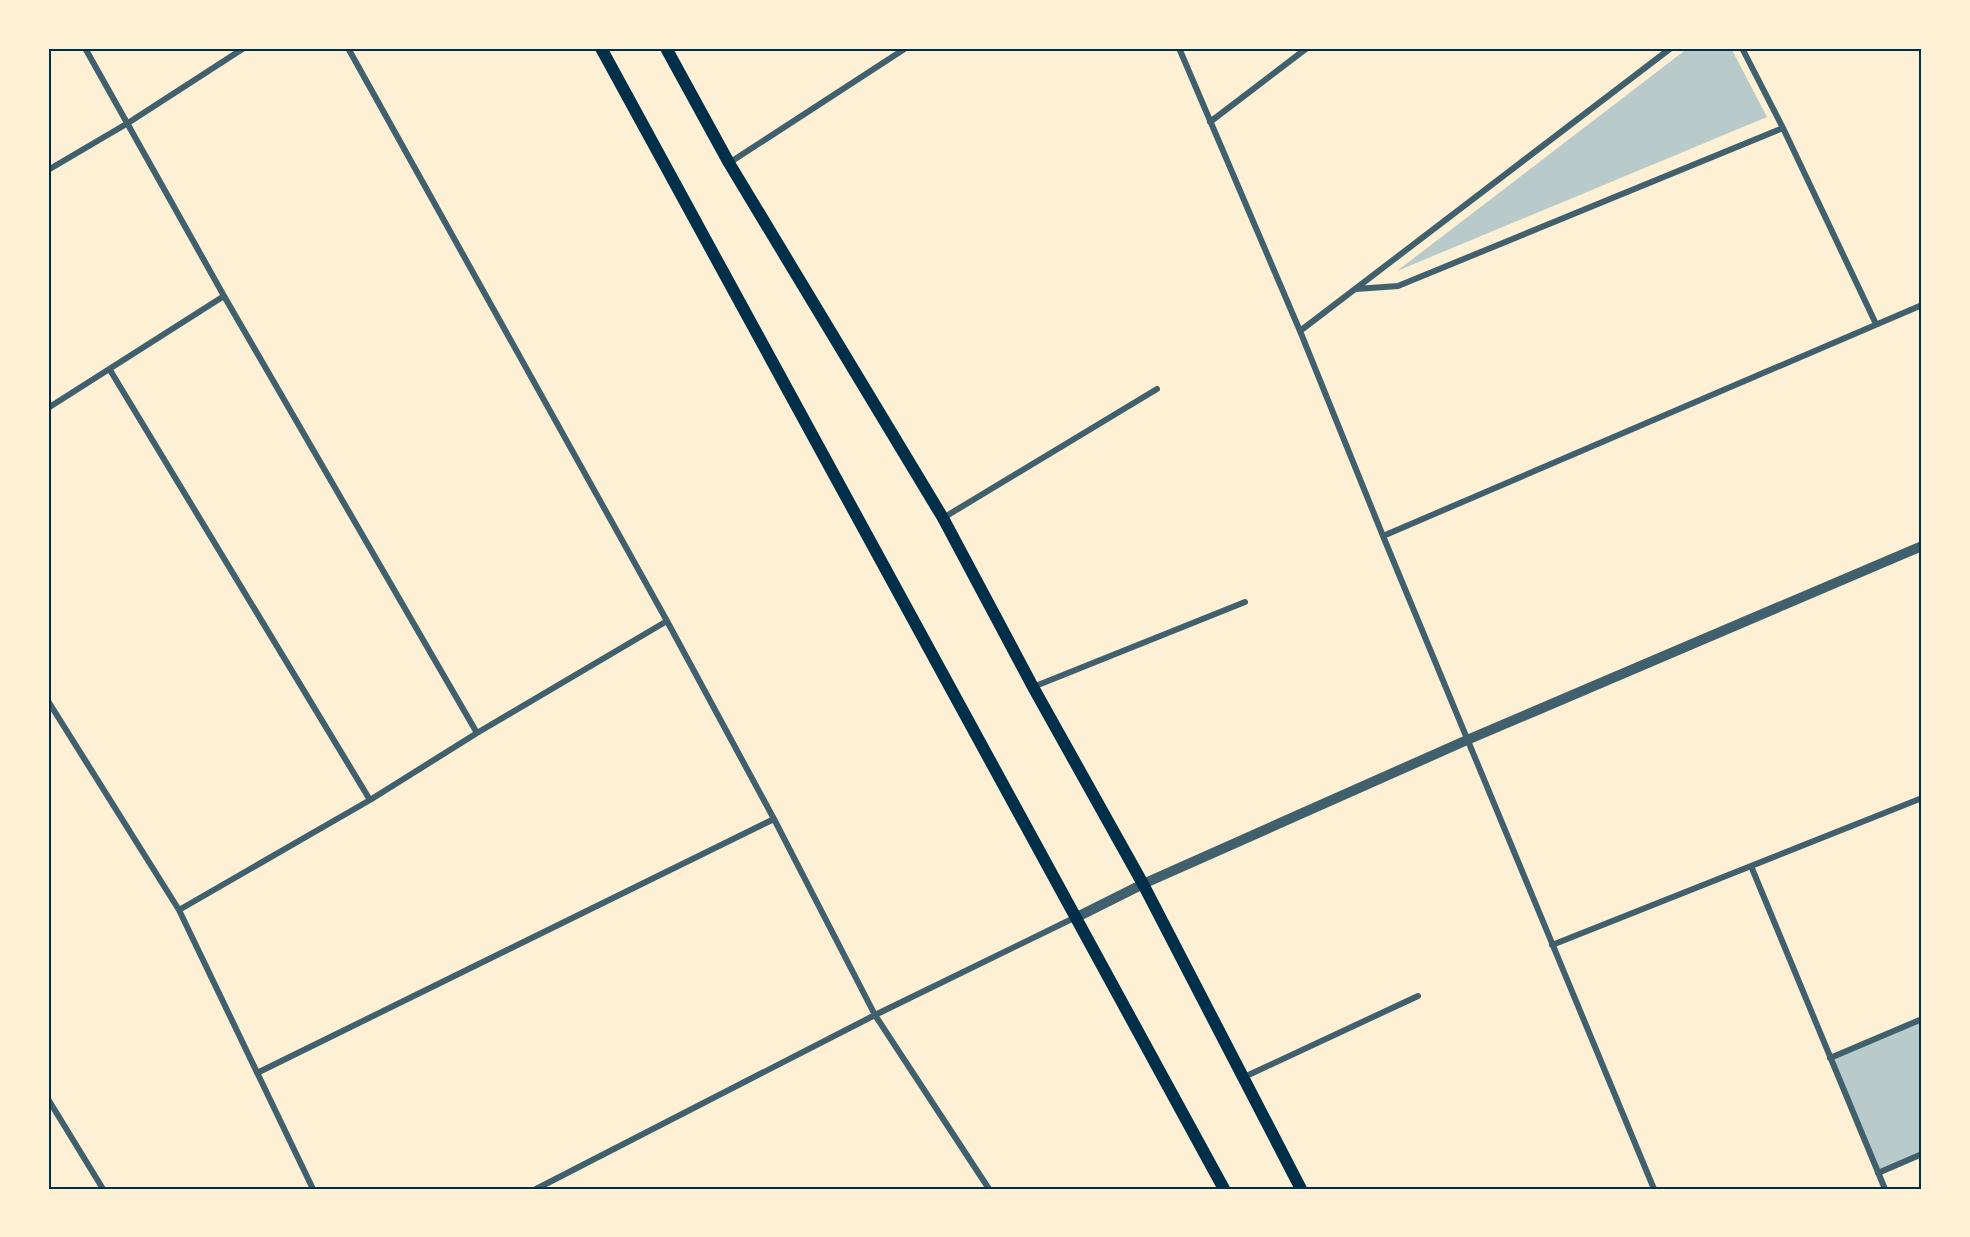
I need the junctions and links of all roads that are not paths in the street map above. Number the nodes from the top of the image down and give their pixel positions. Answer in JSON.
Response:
{"nodes":[{"id":1,"x":85,"y":48,"type":"edge"},
{"id":2,"x":244,"y":48,"type":"edge"},
{"id":3,"x":348,"y":48,"type":"edge"},
{"id":4,"x":601,"y":48,"type":"edge"},
{"id":5,"x":666,"y":48,"type":"edge"},
{"id":6,"x":906,"y":48,"type":"edge"},
{"id":7,"x":1179,"y":48,"type":"edge"},
{"id":8,"x":1307,"y":48,"type":"edge"},
{"id":9,"x":1671,"y":48,"type":"edge"},
{"id":10,"x":1742,"y":48,"type":"edge"},
{"id":11,"x":1210,"y":122,"type":"junction"},
{"id":12,"x":128,"y":123,"type":"junction"},
{"id":13,"x":1783,"y":128,"type":"junction"},
{"id":14,"x":729,"y":163,"type":"junction"},
{"id":15,"x":48,"y":170,"type":"edge"},
{"id":16,"x":1355,"y":289,"type":"junction"},
{"id":17,"x":224,"y":296,"type":"junction"},
{"id":18,"x":1922,"y":305,"type":"edge"},
{"id":19,"x":1876,"y":324,"type":"junction"},
{"id":20,"x":1300,"y":331,"type":"junction"},
{"id":21,"x":110,"y":370,"type":"junction"},
{"id":22,"x":1157,"y":389,"type":"dead end"},
{"id":23,"x":48,"y":408,"type":"edge"},
{"id":24,"x":943,"y":518,"type":"junction"},
{"id":25,"x":1383,"y":536,"type":"junction"},
{"id":26,"x":1922,"y":546,"type":"edge"},
{"id":27,"x":1245,"y":603,"type":"dead end"},
{"id":28,"x":667,"y":621,"type":"junction"},
{"id":29,"x":1033,"y":687,"type":"junction"},
{"id":30,"x":48,"y":701,"type":"edge"},
{"id":31,"x":477,"y":733,"type":"junction"},
{"id":32,"x":1467,"y":740,"type":"junction"},
{"id":33,"x":1922,"y":798,"type":"edge"},
{"id":34,"x":370,"y":800,"type":"junction"},
{"id":35,"x":774,"y":819,"type":"junction"},
{"id":36,"x":1751,"y":866,"type":"junction"},
{"id":37,"x":1143,"y":884,"type":"junction"},
{"id":38,"x":179,"y":910,"type":"junction"},
{"id":39,"x":1077,"y":917,"type":"junction"},
{"id":40,"x":1552,"y":945,"type":"junction"},
{"id":41,"x":1418,"y":996,"type":"dead end"},
{"id":42,"x":875,"y":1015,"type":"junction"},
{"id":43,"x":1922,"y":1019,"type":"edge"},
{"id":44,"x":1830,"y":1058,"type":"junction"},
{"id":45,"x":257,"y":1073,"type":"junction"},
{"id":46,"x":1242,"y":1079,"type":"junction"},
{"id":47,"x":48,"y":1099,"type":"edge"},
{"id":48,"x":1922,"y":1154,"type":"edge"},
{"id":49,"x":1878,"y":1173,"type":"junction"},
{"id":50,"x":103,"y":1189,"type":"edge"},
{"id":51,"x":314,"y":1189,"type":"edge"},
{"id":52,"x":536,"y":1189,"type":"edge"},
{"id":53,"x":989,"y":1189,"type":"edge"},
{"id":54,"x":1224,"y":1189,"type":"edge"},
{"id":55,"x":1301,"y":1189,"type":"edge"},
{"id":56,"x":1654,"y":1189,"type":"edge"},
{"id":57,"x":1885,"y":1189,"type":"edge"}],
"edges":[{"from":1,"to":12,"type":"street"},
{"from":2,"to":12,"type":"street"},
{"from":3,"to":28,"type":"street"},
{"from":4,"to":39,"type":"main road"},
{"from":5,"to":14,"type":"main road"},
{"from":6,"to":14,"type":"street"},
{"from":7,"to":11,"type":"street"},
{"from":8,"to":11,"type":"street"},
{"from":9,"to":16,"type":"street"},
{"from":10,"to":13,"type":"street"},
{"from":11,"to":20,"type":"street"},
{"from":12,"to":15,"type":"street"},
{"from":12,"to":17,"type":"street"},
{"from":13,"to":16,"type":"street"},
{"from":13,"to":19,"type":"street"},
{"from":14,"to":24,"type":"main road"},
{"from":16,"to":20,"type":"street"},
{"from":17,"to":21,"type":"street"},
{"from":17,"to":31,"type":"street"},
{"from":18,"to":19,"type":"street"},
{"from":19,"to":25,"type":"street"},
{"from":20,"to":25,"type":"street"},
{"from":21,"to":23,"type":"street"},
{"from":21,"to":34,"type":"street"},
{"from":22,"to":24,"type":"street"},
{"from":24,"to":29,"type":"main road"},
{"from":25,"to":32,"type":"street"},
{"from":26,"to":32,"type":"street"},
{"from":27,"to":29,"type":"street"},
{"from":28,"to":31,"type":"street"},
{"from":28,"to":35,"type":"street"},
{"from":29,"to":37,"type":"main road"},
{"from":30,"to":38,"type":"street"},
{"from":31,"to":34,"type":"street"},
{"from":32,"to":37,"type":"street"},
{"from":32,"to":40,"type":"street"},
{"from":33,"to":36,"type":"street"},
{"from":34,"to":38,"type":"street"},
{"from":35,"to":42,"type":"street"},
{"from":35,"to":45,"type":"street"},
{"from":36,"to":40,"type":"street"},
{"from":36,"to":44,"type":"street"},
{"from":37,"to":39,"type":"street"},
{"from":37,"to":46,"type":"main road"},
{"from":38,"to":45,"type":"street"},
{"from":39,"to":42,"type":"street"},
{"from":39,"to":54,"type":"main road"},
{"from":40,"to":56,"type":"street"},
{"from":41,"to":46,"type":"street"},
{"from":42,"to":52,"type":"street"},
{"from":42,"to":53,"type":"street"},
{"from":43,"to":44,"type":"street"},
{"from":44,"to":49,"type":"street"},
{"from":45,"to":51,"type":"street"},
{"from":46,"to":55,"type":"main road"},
{"from":47,"to":50,"type":"street"},
{"from":48,"to":49,"type":"street"},
{"from":49,"to":57,"type":"street"}]}
